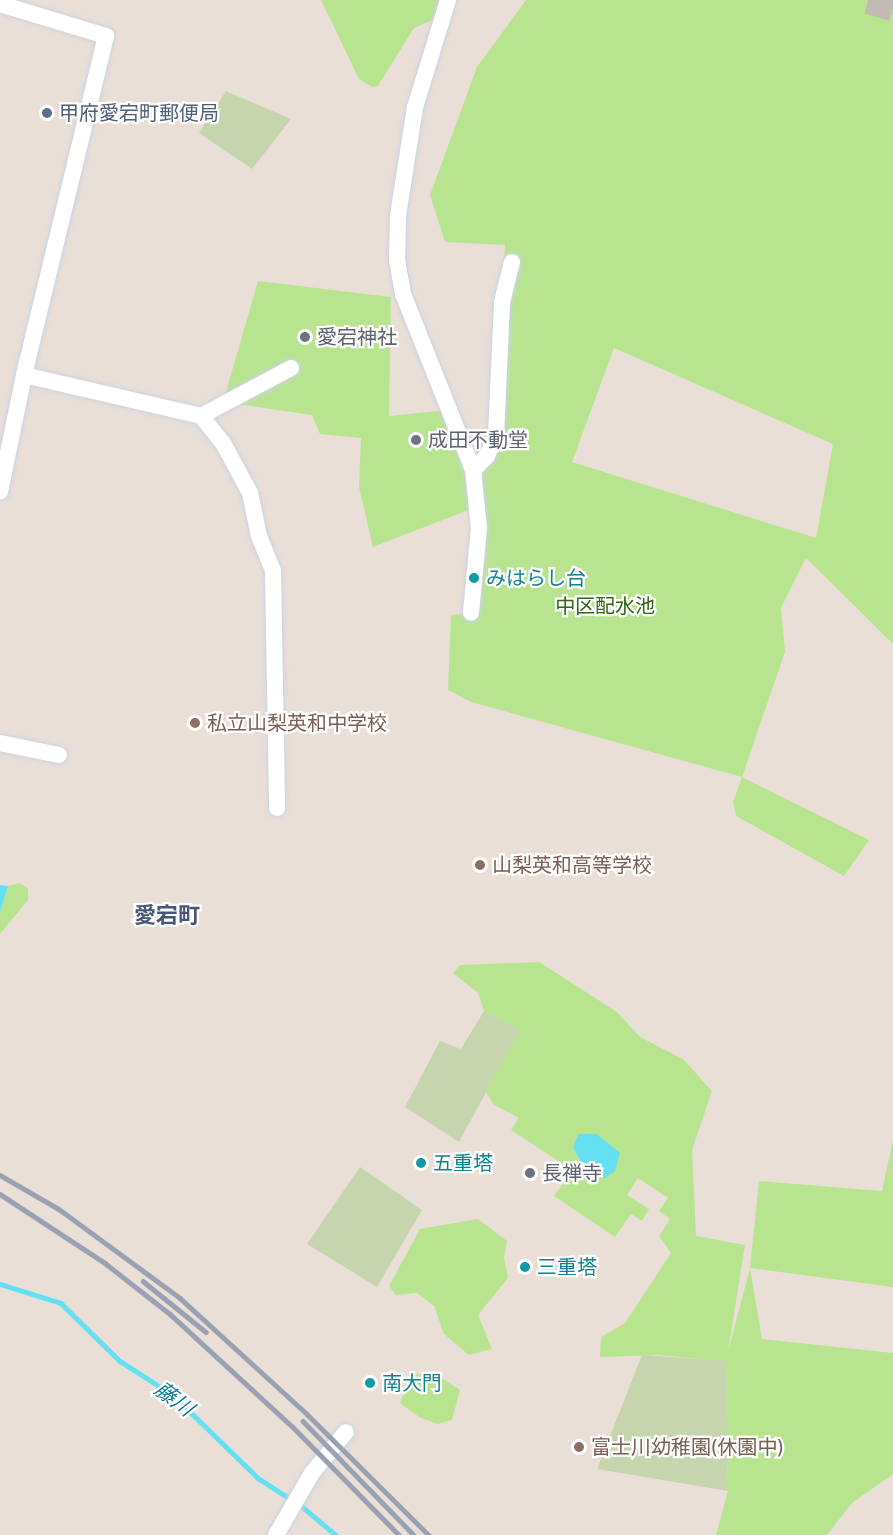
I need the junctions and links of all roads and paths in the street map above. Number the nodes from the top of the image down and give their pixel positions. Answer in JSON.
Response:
{"nodes":[{"id":1,"x":448,"y":0,"type":"edge"},
{"id":2,"x":0,"y":4,"type":"edge"},
{"id":3,"x":27,"y":6,"type":"edge"},
{"id":4,"x":512,"y":262,"type":"dead end"},
{"id":5,"x":291,"y":368,"type":"dead end"},
{"id":6,"x":24,"y":375,"type":"junction"},
{"id":7,"x":201,"y":416,"type":"junction"},
{"id":8,"x":473,"y":470,"type":"junction"},
{"id":9,"x":0,"y":492,"type":"edge"},
{"id":10,"x":471,"y":613,"type":"dead end"},
{"id":11,"x":0,"y":743,"type":"edge"},
{"id":12,"x":59,"y":755,"type":"dead end"},
{"id":13,"x":277,"y":808,"type":"dead end"},
{"id":14,"x":346,"y":1432,"type":"dead end"},
{"id":15,"x":276,"y":1535,"type":"edge"}],
"edges":[{"from":1,"to":8,"type":"street"},
{"from":2,"to":3,"type":"street"},
{"from":3,"to":6,"type":"street"},
{"from":4,"to":8,"type":"street"},
{"from":5,"to":7,"type":"street"},
{"from":6,"to":7,"type":"street"},
{"from":6,"to":9,"type":"street"},
{"from":7,"to":13,"type":"street"},
{"from":8,"to":10,"type":"street"},
{"from":11,"to":12,"type":"street"},
{"from":14,"to":15,"type":"street"}]}
